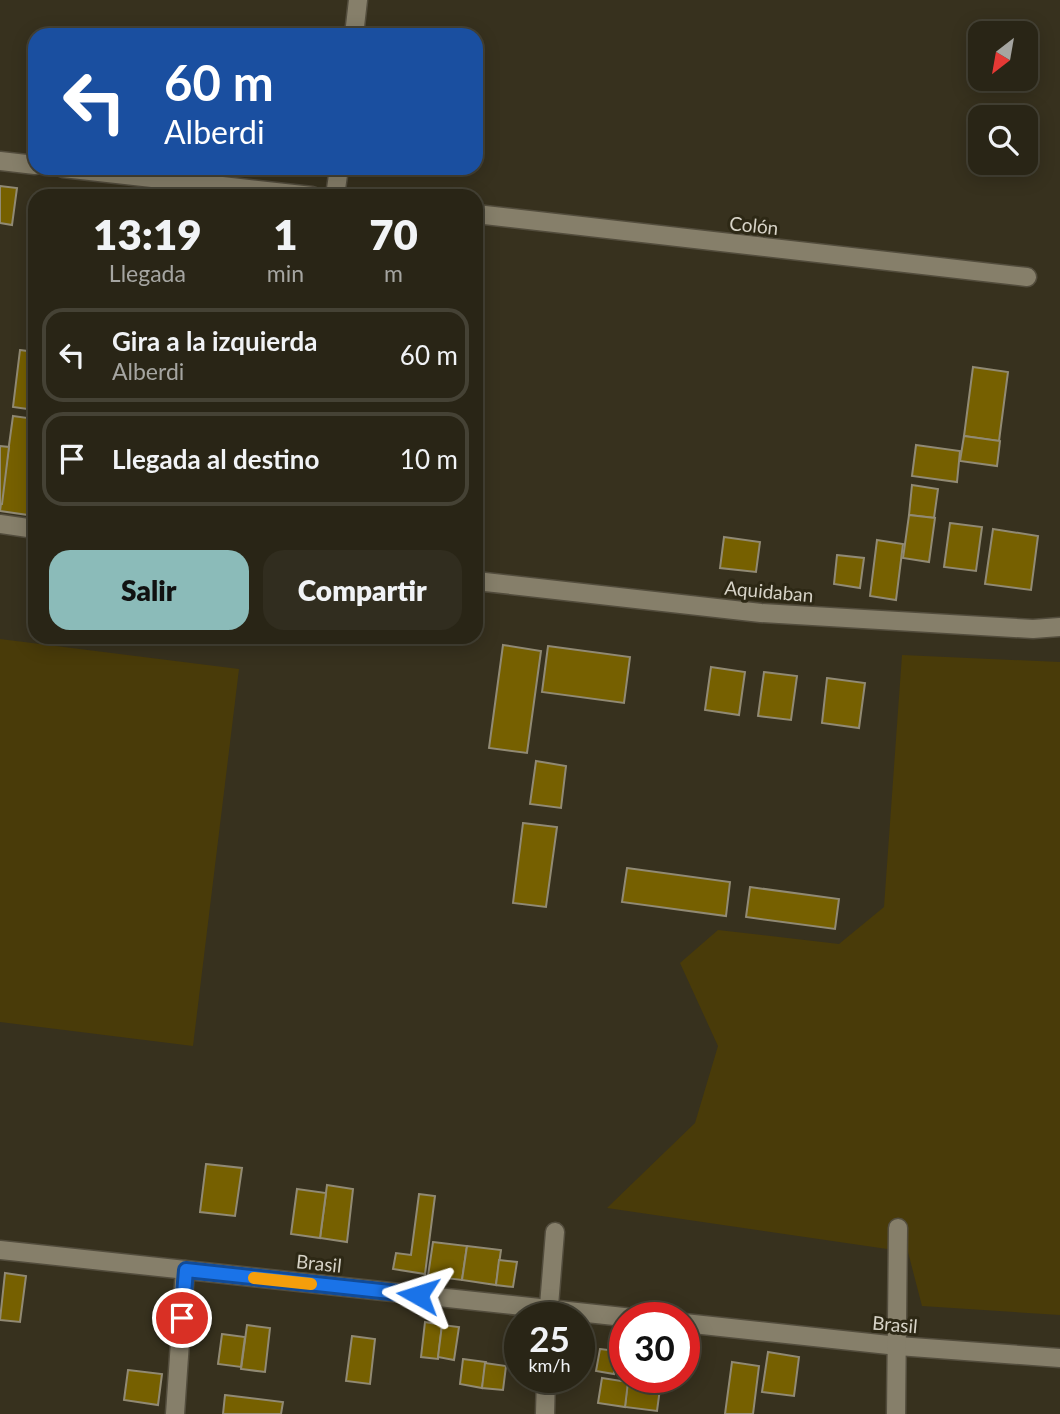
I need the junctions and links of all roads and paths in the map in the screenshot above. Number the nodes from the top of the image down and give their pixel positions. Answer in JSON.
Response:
{"nodes":[{"id":1,"x":358,"y":0,"type":"edge"},
{"id":2,"x":355,"y":28,"type":"edge"},
{"id":3,"x":0,"y":161,"type":"edge"},
{"id":4,"x":28,"y":164,"type":"edge"},
{"id":5,"x":125,"y":175,"type":"edge"},
{"id":6,"x":250,"y":189,"type":"edge"},
{"id":7,"x":483,"y":216,"type":"edge"},
{"id":8,"x":1027,"y":277,"type":"dead end"},
{"id":9,"x":0,"y":524,"type":"edge"},
{"id":10,"x":28,"y":527,"type":"edge"},
{"id":11,"x":483,"y":582,"type":"edge"},
{"id":12,"x":1060,"y":627,"type":"edge"},
{"id":13,"x":898,"y":1228,"type":"dead end"},
{"id":14,"x":555,"y":1232,"type":"dead end"},
{"id":15,"x":0,"y":1250,"type":"edge"},
{"id":16,"x":186,"y":1270,"type":"junction"},
{"id":17,"x":549,"y":1302,"type":"edge"},
{"id":18,"x":504,"y":1308,"type":"edge"},
{"id":19,"x":700,"y":1325,"type":"edge"},
{"id":20,"x":898,"y":1346,"type":"junction"},
{"id":21,"x":1060,"y":1358,"type":"edge"},
{"id":22,"x":546,"y":1393,"type":"edge"},
{"id":23,"x":175,"y":1414,"type":"edge"},
{"id":24,"x":545,"y":1414,"type":"edge"},
{"id":25,"x":896,"y":1414,"type":"edge"}],
"edges":[{"from":1,"to":2,"type":"street"},
{"from":3,"to":4,"type":"street"},
{"from":5,"to":6,"type":"street"},
{"from":7,"to":8,"type":"street","name":"Colón"},
{"from":9,"to":10,"type":"street"},
{"from":11,"to":12,"type":"street","name":"Aquidaban"},
{"from":13,"to":20,"type":"street"},
{"from":14,"to":17,"type":"street"},
{"from":15,"to":16,"type":"street","name":"Brasil"},
{"from":16,"to":18,"type":"street","name":"Brasil"},
{"from":16,"to":23,"type":"street"},
{"from":19,"to":20,"type":"street","name":"Brasil"},
{"from":20,"to":21,"type":"street","name":"Brasil"},
{"from":20,"to":25,"type":"street"},
{"from":22,"to":24,"type":"street"}]}
